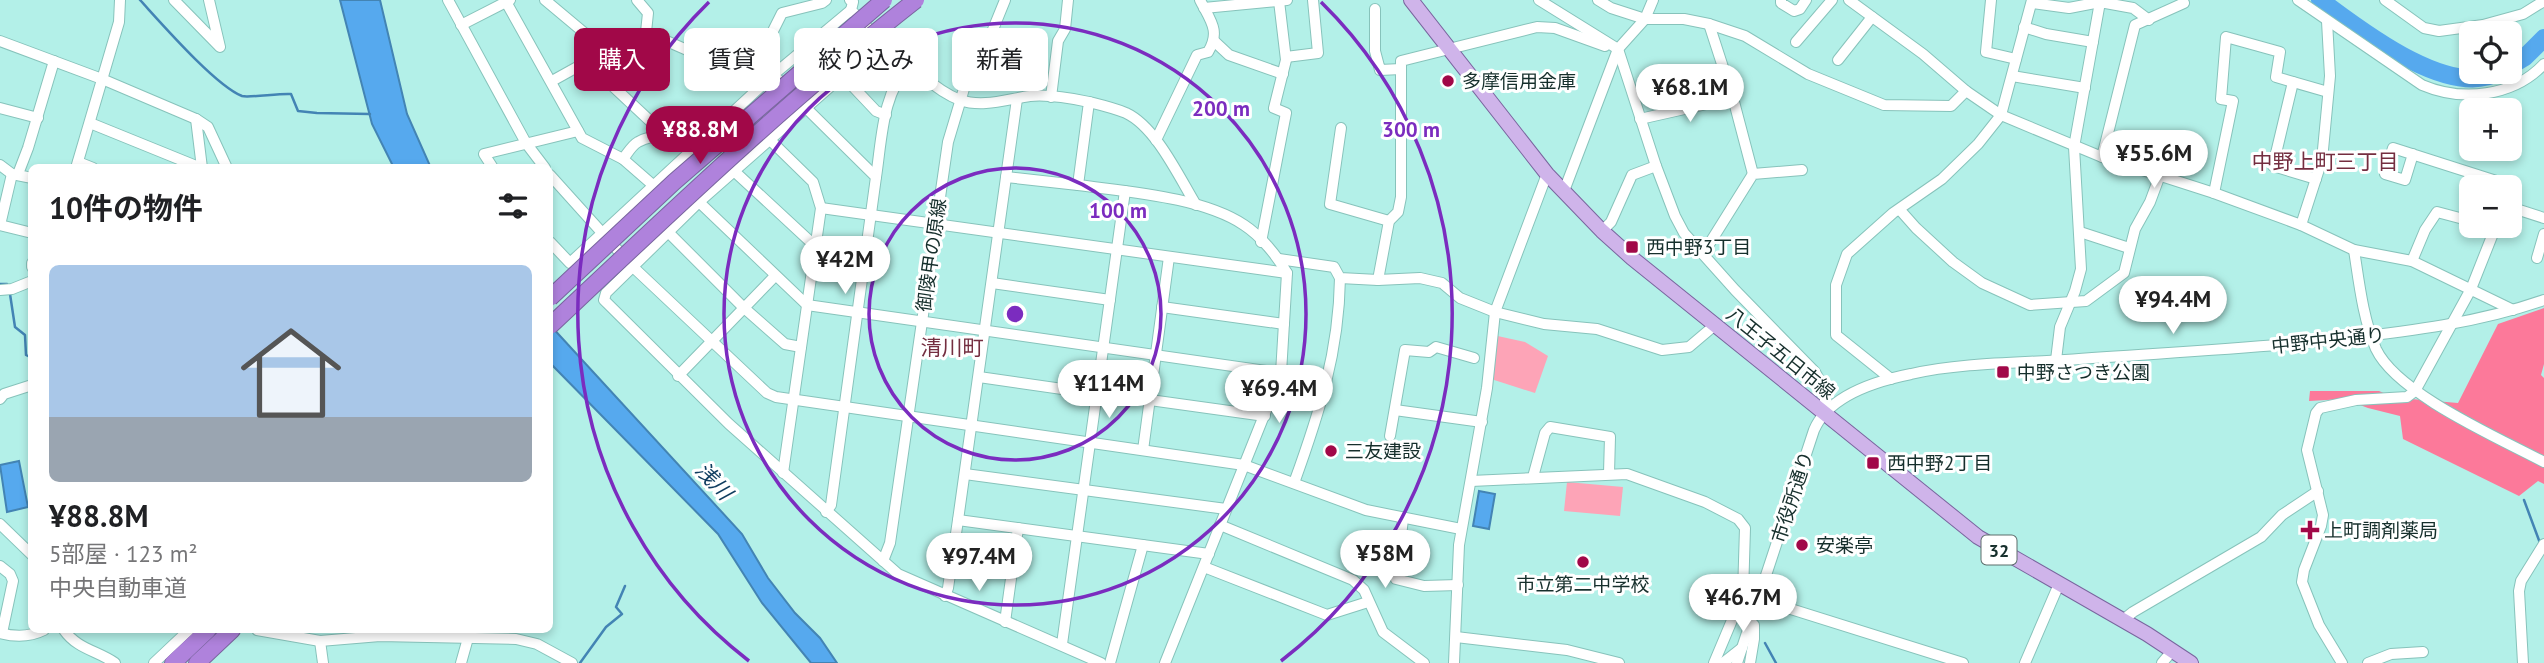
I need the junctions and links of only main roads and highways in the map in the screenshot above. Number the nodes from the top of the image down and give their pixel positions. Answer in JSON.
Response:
{"nodes":[{"id":1,"x":884,"y":0,"type":"edge"},
{"id":2,"x":916,"y":0,"type":"edge"},
{"id":3,"x":1411,"y":0,"type":"edge"},
{"id":4,"x":553,"y":295,"type":"edge"},
{"id":5,"x":553,"y":323,"type":"edge"},
{"id":6,"x":205,"y":633,"type":"edge"},
{"id":7,"x":229,"y":633,"type":"edge"},
{"id":8,"x":173,"y":663,"type":"edge"},
{"id":9,"x":197,"y":663,"type":"edge"},
{"id":10,"x":2192,"y":663,"type":"edge"}],
"edges":[{"from":1,"to":4,"type":"highway","bridge":true},
{"from":2,"to":5,"type":"highway","bridge":true},
{"from":3,"to":10,"type":"main road","name":"八王子五日市線","number":"32"},
{"from":6,"to":8,"type":"highway"},
{"from":7,"to":9,"type":"highway"}]}
